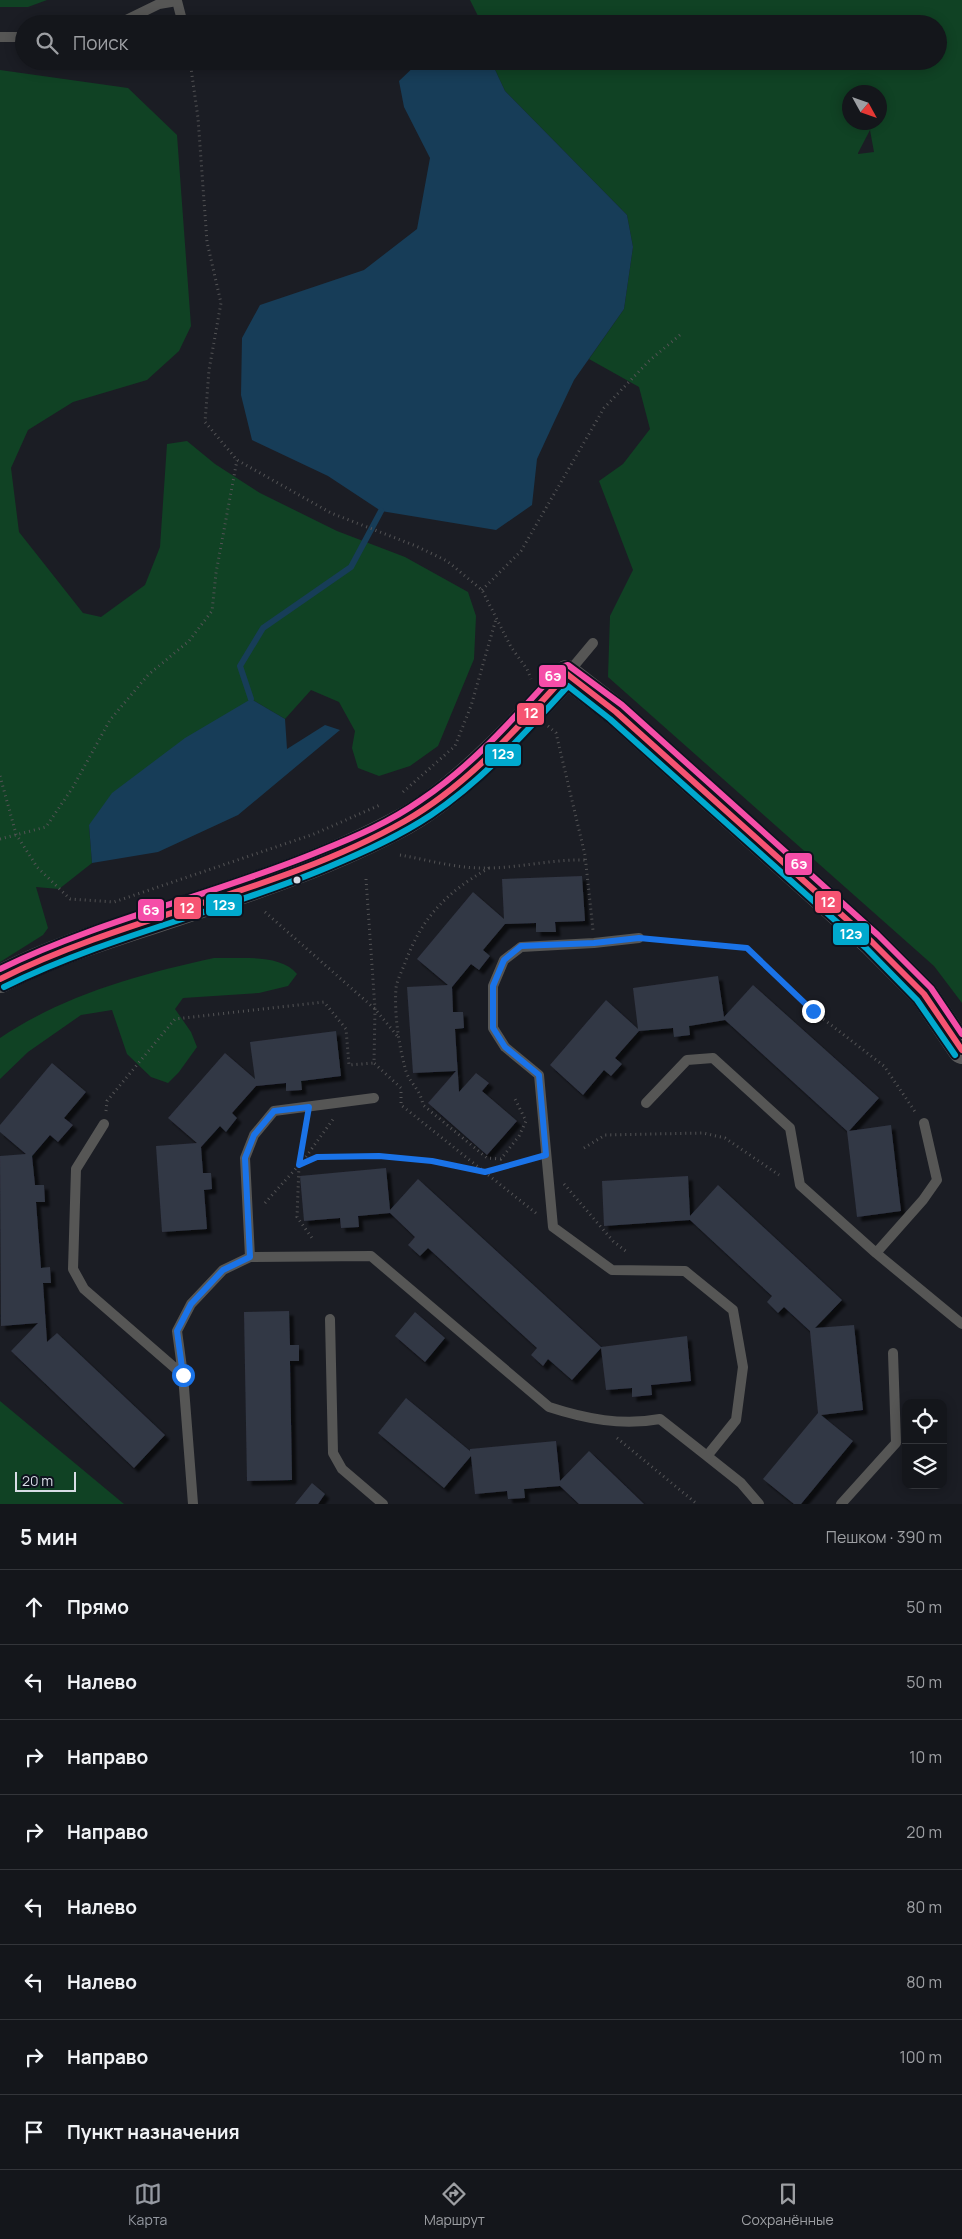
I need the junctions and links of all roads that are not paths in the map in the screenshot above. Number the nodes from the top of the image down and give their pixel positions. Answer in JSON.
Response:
{"nodes":[{"id":1,"x":136,"y":15,"type":"edge"},
{"id":2,"x":181,"y":15,"type":"edge"},
{"id":3,"x":0,"y":37,"type":"edge"},
{"id":4,"x":15,"y":38,"type":"edge"},
{"id":5,"x":593,"y":643,"type":"dead end"},
{"id":6,"x":568,"y":674,"type":"junction"},
{"id":7,"x":639,"y":938,"type":"road end"},
{"id":8,"x":0,"y":979,"type":"edge"},
{"id":9,"x":962,"y":1050,"type":"edge"},
{"id":10,"x":374,"y":1098,"type":"dead end"},
{"id":11,"x":646,"y":1103,"type":"dead end"},
{"id":12,"x":924,"y":1123,"type":"road end"},
{"id":13,"x":104,"y":1124,"type":"road end"},
{"id":14,"x":876,"y":1253,"type":"junction"},
{"id":15,"x":250,"y":1257,"type":"junction"},
{"id":16,"x":330,"y":1319,"type":"dead end"},
{"id":17,"x":962,"y":1324,"type":"edge"},
{"id":18,"x":893,"y":1353,"type":"dead end"},
{"id":19,"x":183,"y":1375,"type":"junction"},
{"id":20,"x":707,"y":1456,"type":"junction"},
{"id":21,"x":192,"y":1504,"type":"edge"},
{"id":22,"x":383,"y":1504,"type":"edge"},
{"id":23,"x":759,"y":1504,"type":"edge"},
{"id":24,"x":841,"y":1504,"type":"edge"}],
"edges":[{"from":1,"to":2,"type":"lane"},
{"from":3,"to":4,"type":"lane"},
{"from":5,"to":6,"type":"lane"},
{"from":6,"to":8,"type":"main road"},
{"from":6,"to":9,"type":"main road"},
{"from":7,"to":20,"type":"lane"},
{"from":10,"to":15,"type":"lane"},
{"from":11,"to":14,"type":"lane"},
{"from":12,"to":14,"type":"lane"},
{"from":13,"to":19,"type":"lane"},
{"from":14,"to":17,"type":"lane"},
{"from":15,"to":19,"type":"lane"},
{"from":15,"to":20,"type":"lane"},
{"from":16,"to":22,"type":"lane"},
{"from":18,"to":24,"type":"lane"},
{"from":19,"to":21,"type":"lane"},
{"from":20,"to":23,"type":"lane"}]}
